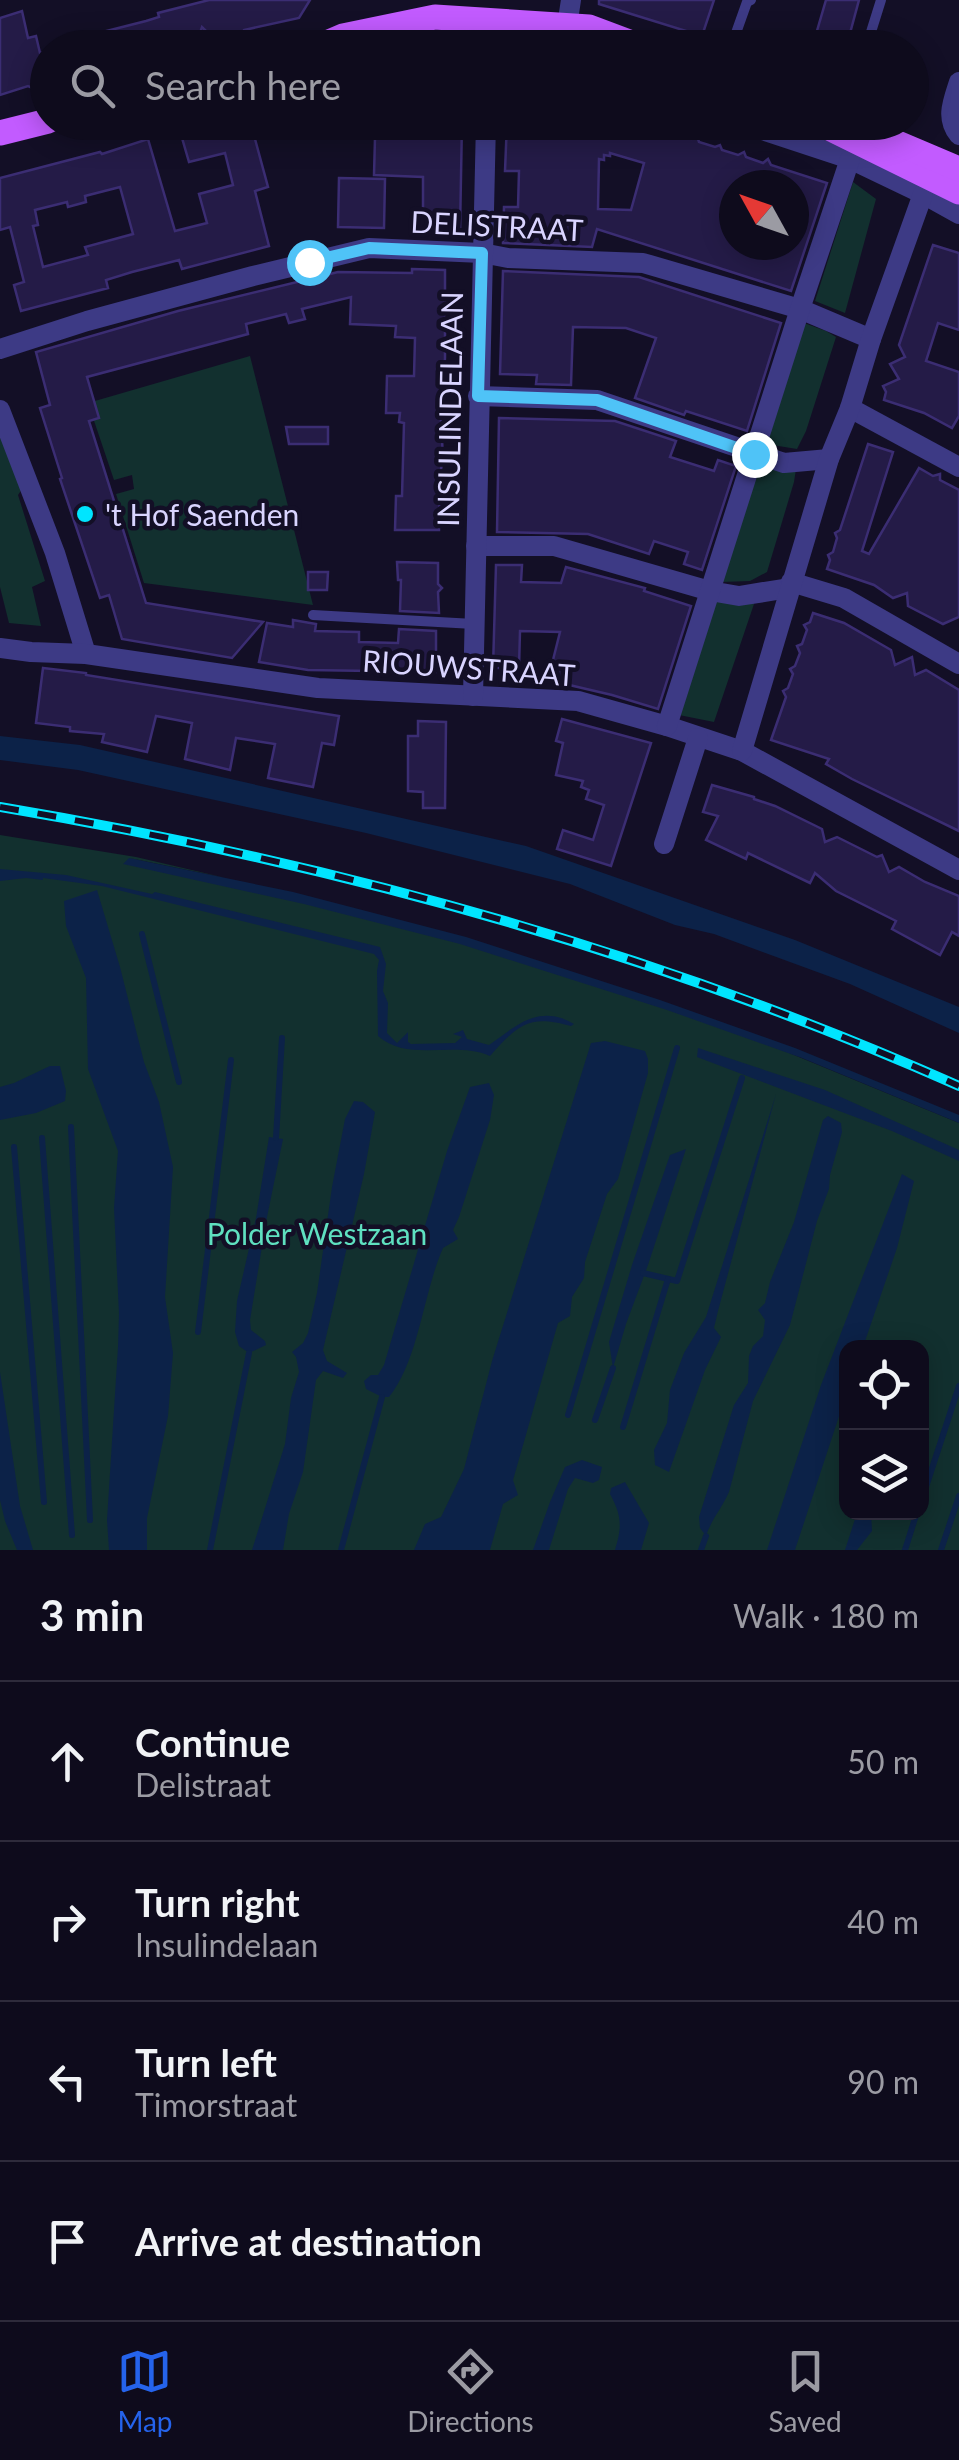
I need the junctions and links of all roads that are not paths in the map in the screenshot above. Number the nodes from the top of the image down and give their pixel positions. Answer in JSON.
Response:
{"nodes":[{"id":1,"x":570,"y":0,"type":"edge"},
{"id":2,"x":751,"y":0,"type":"edge"},
{"id":3,"x":881,"y":0,"type":"edge"},
{"id":4,"x":372,"y":30,"type":"edge"},
{"id":5,"x":510,"y":30,"type":"edge"},
{"id":6,"x":568,"y":30,"type":"edge"},
{"id":7,"x":737,"y":30,"type":"edge"},
{"id":8,"x":872,"y":30,"type":"edge"},
{"id":9,"x":959,"y":82,"type":"edge"},
{"id":10,"x":30,"y":126,"type":"edge"},
{"id":11,"x":0,"y":133,"type":"edge"},
{"id":12,"x":959,"y":135,"type":"edge"},
{"id":13,"x":485,"y":140,"type":"edge"},
{"id":14,"x":791,"y":140,"type":"edge"},
{"id":15,"x":853,"y":140,"type":"edge"},
{"id":16,"x":906,"y":140,"type":"edge"},
{"id":17,"x":850,"y":160,"type":"junction"},
{"id":18,"x":959,"y":169,"type":"edge"},
{"id":19,"x":959,"y":192,"type":"edge"},
{"id":20,"x":923,"y":194,"type":"junction"},
{"id":21,"x":959,"y":214,"type":"edge"},
{"id":22,"x":482,"y":253,"type":"junction"},
{"id":23,"x":800,"y":309,"type":"junction"},
{"id":24,"x":872,"y":339,"type":"junction"},
{"id":25,"x":0,"y":349,"type":"edge"},
{"id":26,"x":478,"y":396,"type":"junction"},
{"id":27,"x":850,"y":408,"type":"junction"},
{"id":28,"x":0,"y":410,"type":"edge"},
{"id":29,"x":754,"y":454,"type":"junction"},
{"id":30,"x":829,"y":459,"type":"junction"},
{"id":31,"x":959,"y":467,"type":"edge"},
{"id":32,"x":476,"y":546,"type":"junction"},
{"id":33,"x":790,"y":585,"type":"junction"},
{"id":34,"x":710,"y":592,"type":"junction"},
{"id":35,"x":314,"y":616,"type":"dead end"},
{"id":36,"x":474,"y":624,"type":"junction"},
{"id":37,"x":0,"y":648,"type":"edge"},
{"id":38,"x":86,"y":654,"type":"junction"},
{"id":39,"x":959,"y":664,"type":"edge"},
{"id":40,"x":473,"y":696,"type":"junction"},
{"id":41,"x":668,"y":726,"type":"junction"},
{"id":42,"x":698,"y":738,"type":"junction"},
{"id":43,"x":742,"y":751,"type":"junction"},
{"id":44,"x":664,"y":844,"type":"dead end"},
{"id":45,"x":959,"y":870,"type":"edge"}],
"edges":[{"from":1,"to":6,"type":"street"},
{"from":2,"to":7,"type":"lane"},
{"from":3,"to":8,"type":"lane"},
{"from":4,"to":5,"type":"main road"},
{"from":9,"to":12,"type":"street"},
{"from":10,"to":11,"type":"main road"},
{"from":13,"to":22,"type":"street","name":"INSULINDELAAN"},
{"from":14,"to":17,"type":"street"},
{"from":15,"to":19,"type":"main road"},
{"from":16,"to":18,"type":"main road"},
{"from":17,"to":20,"type":"street"},
{"from":17,"to":23,"type":"street"},
{"from":20,"to":21,"type":"street"},
{"from":20,"to":24,"type":"street"},
{"from":22,"to":23,"type":"street","name":"DELISTRAAT"},
{"from":22,"to":25,"type":"street","name":"DELISTRAAT"},
{"from":22,"to":26,"type":"street","name":"INSULINDELAAN"},
{"from":23,"to":24,"type":"street","name":"DELISTRAAT"},
{"from":23,"to":29,"type":"street"},
{"from":24,"to":27,"type":"street"},
{"from":26,"to":29,"type":"street"},
{"from":26,"to":32,"type":"street","name":"INSULINDELAAN"},
{"from":27,"to":30,"type":"street"},
{"from":27,"to":31,"type":"street"},
{"from":28,"to":38,"type":"street"},
{"from":29,"to":30,"type":"street"},
{"from":29,"to":34,"type":"street"},
{"from":30,"to":33,"type":"street"},
{"from":32,"to":34,"type":"street"},
{"from":32,"to":36,"type":"street","name":"INSULINDELAAN"},
{"from":33,"to":34,"type":"street"},
{"from":33,"to":39,"type":"street"},
{"from":33,"to":43,"type":"street"},
{"from":34,"to":41,"type":"street"},
{"from":35,"to":36,"type":"lane"},
{"from":36,"to":40,"type":"street","name":"INSULINDELAAN"},
{"from":37,"to":38,"type":"street","name":"RIOUWSTRAAT"},
{"from":38,"to":40,"type":"street","name":"RIOUWSTRAAT"},
{"from":40,"to":41,"type":"street","name":"RIOUWSTRAAT"},
{"from":41,"to":42,"type":"street","name":"RIOUWSTRAAT"},
{"from":42,"to":43,"type":"street","name":"RIOUWSTRAAT"},
{"from":42,"to":44,"type":"street"},
{"from":43,"to":45,"type":"street","name":"RIOUWSTRAAT"}]}
